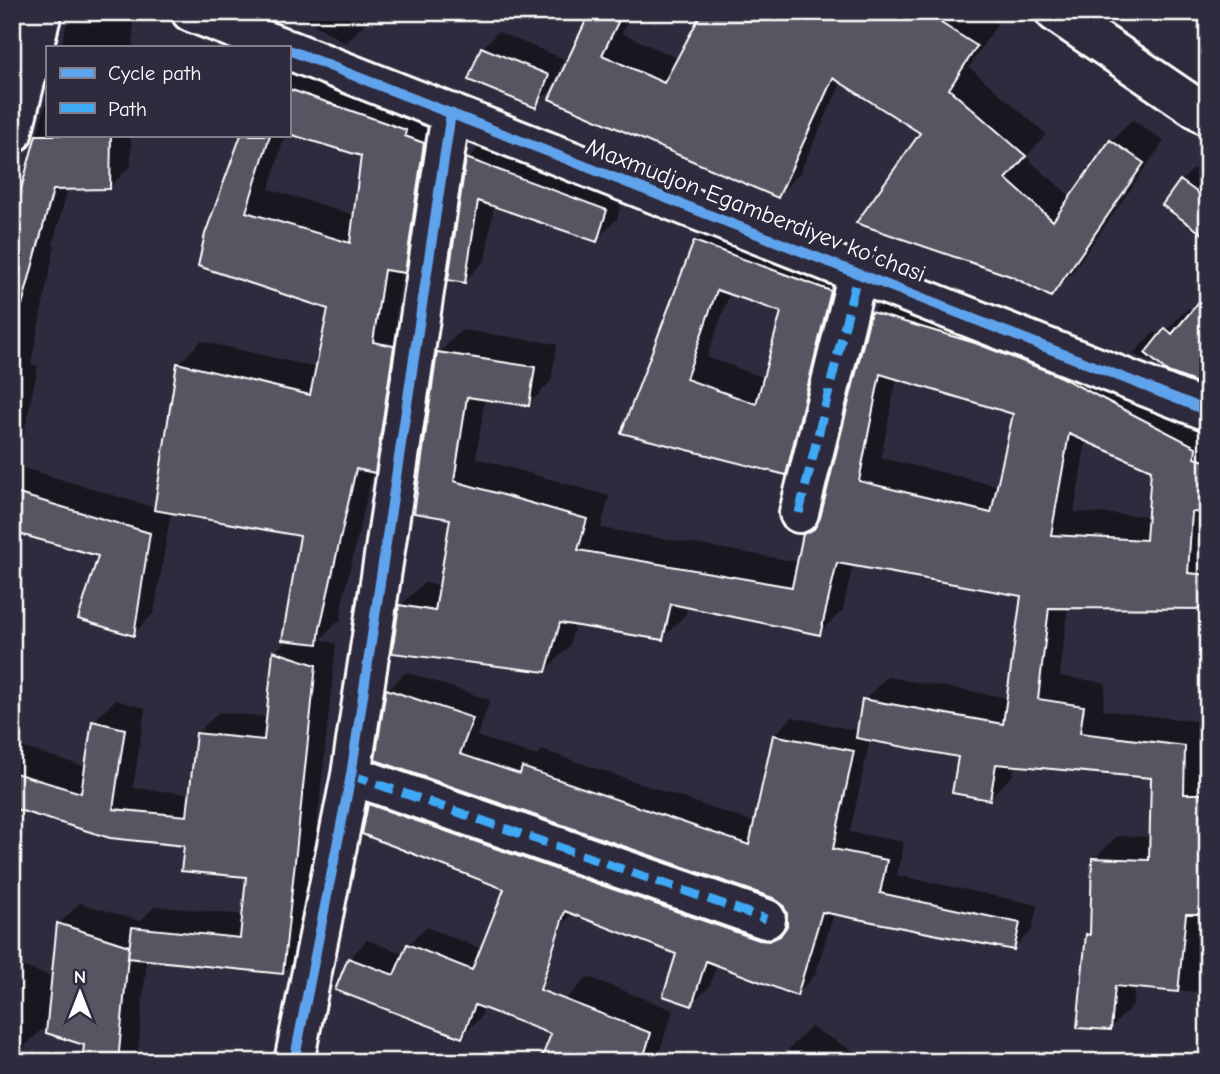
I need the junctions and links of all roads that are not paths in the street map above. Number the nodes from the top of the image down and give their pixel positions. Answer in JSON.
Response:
{"nodes":[{"id":1,"x":43,"y":12,"type":"edge"},
{"id":2,"x":191,"y":12,"type":"edge"},
{"id":3,"x":1055,"y":12,"type":"edge"},
{"id":4,"x":278,"y":46,"type":"edge"},
{"id":5,"x":290,"y":50,"type":"edge"},
{"id":6,"x":451,"y":113,"type":"junction"},
{"id":7,"x":1208,"y":116,"type":"edge"},
{"id":8,"x":12,"y":134,"type":"edge"},
{"id":9,"x":858,"y":272,"type":"junction"},
{"id":10,"x":1208,"y":411,"type":"edge"},
{"id":11,"x":799,"y":513,"type":"dead end"},
{"id":12,"x":351,"y":775,"type":"junction"},
{"id":13,"x":766,"y":919,"type":"dead end"},
{"id":14,"x":294,"y":1062,"type":"edge"}],
"edges":[{"from":1,"to":8,"type":"street"},
{"from":2,"to":4,"type":"street"},
{"from":3,"to":7,"type":"street"},
{"from":5,"to":6,"type":"street","name":"Maxmudjon Egamberdiyev koʻchasi"},
{"from":6,"to":9,"type":"street","name":"Maxmudjon Egamberdiyev koʻchasi"},
{"from":6,"to":12,"type":"street"},
{"from":9,"to":10,"type":"street","name":"Maxmudjon Egamberdiyev koʻchasi"},
{"from":9,"to":11,"type":"street"},
{"from":12,"to":13,"type":"street"},
{"from":12,"to":14,"type":"street"}]}
